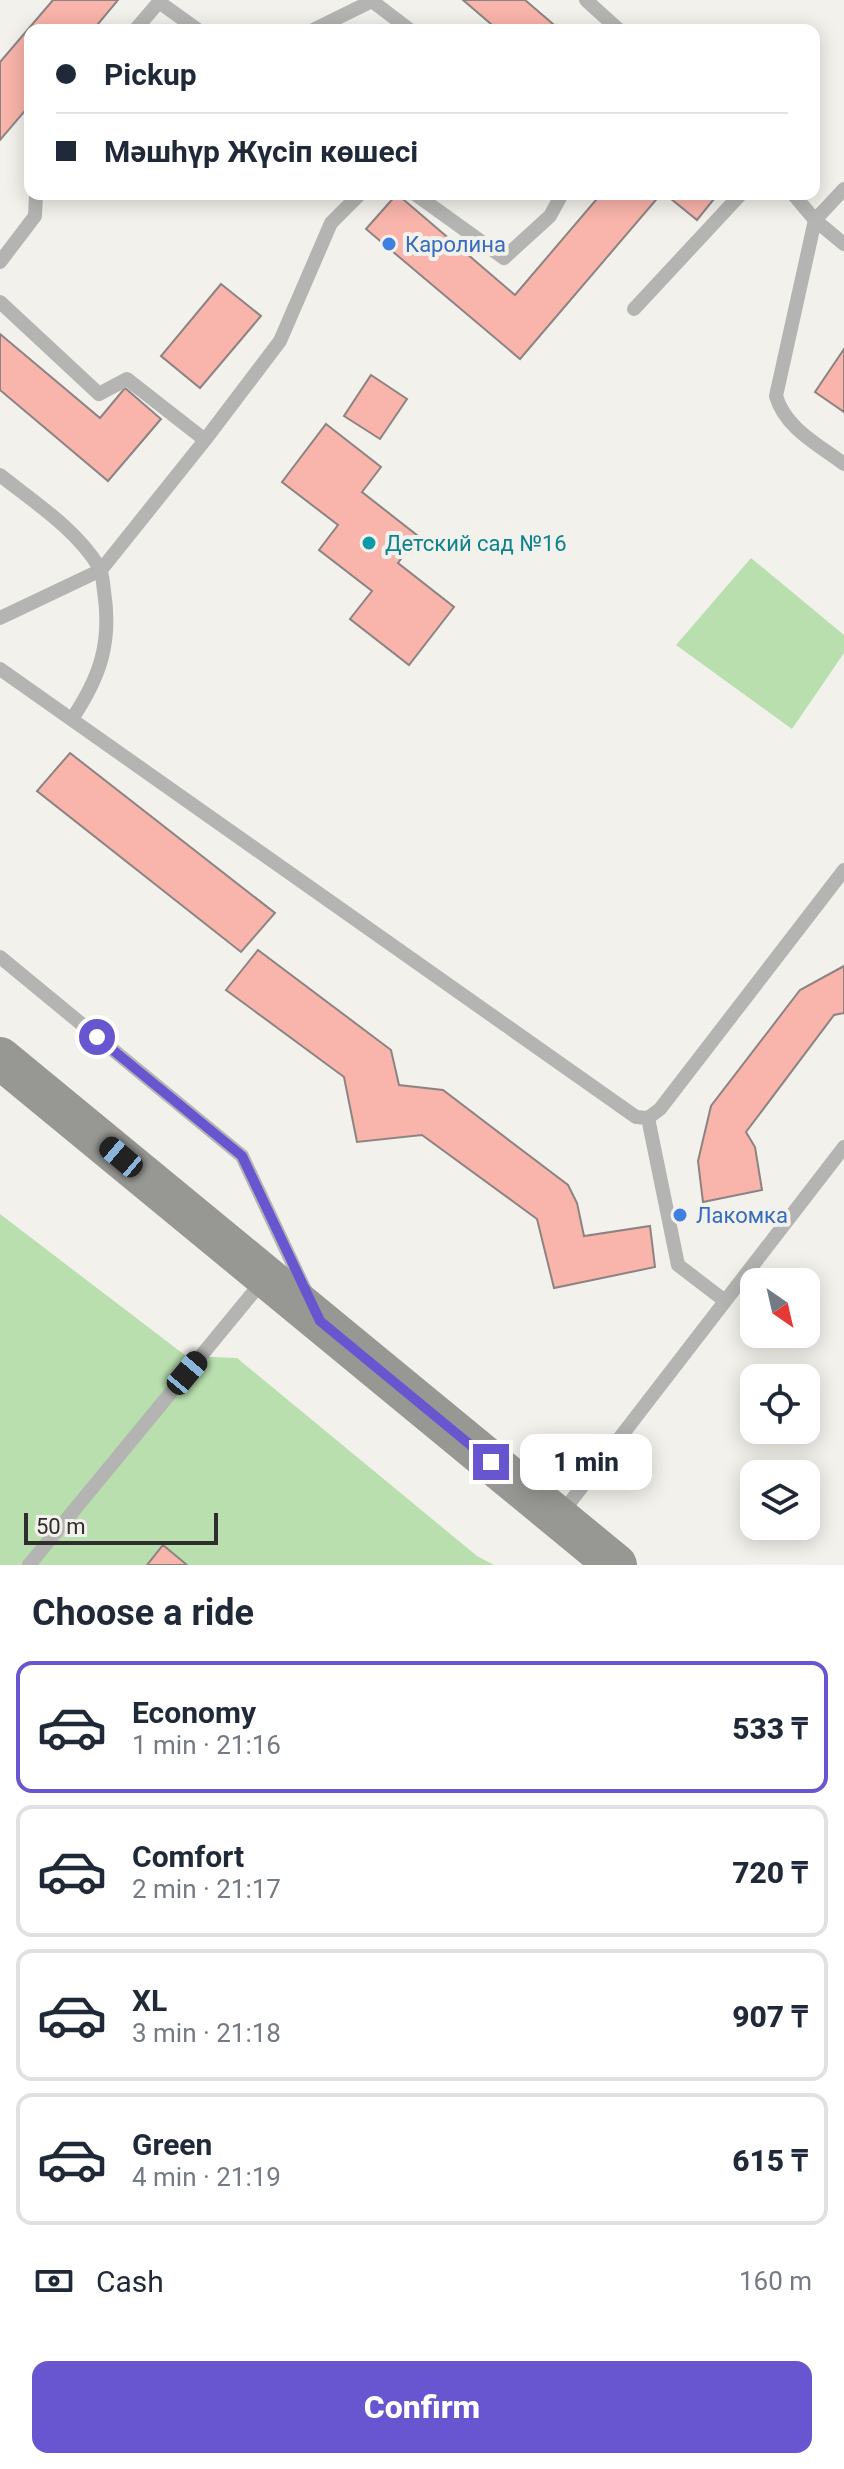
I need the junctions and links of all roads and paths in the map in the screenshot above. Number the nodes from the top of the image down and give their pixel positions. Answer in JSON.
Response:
{"nodes":[{"id":1,"x":586,"y":0,"type":"edge"},
{"id":2,"x":158,"y":1,"type":"edge"},
{"id":3,"x":140,"y":24,"type":"edge"},
{"id":4,"x":190,"y":24,"type":"edge"},
{"id":5,"x":325,"y":24,"type":"edge"},
{"id":6,"x":402,"y":24,"type":"edge"},
{"id":7,"x":612,"y":24,"type":"edge"},
{"id":8,"x":844,"y":189,"type":"edge"},
{"id":9,"x":36,"y":200,"type":"edge"},
{"id":10,"x":354,"y":200,"type":"edge"},
{"id":11,"x":423,"y":200,"type":"edge"},
{"id":12,"x":559,"y":200,"type":"edge"},
{"id":13,"x":735,"y":200,"type":"edge"},
{"id":14,"x":798,"y":200,"type":"edge"},
{"id":15,"x":815,"y":220,"type":"junction"},
{"id":16,"x":844,"y":244,"type":"edge"},
{"id":17,"x":0,"y":262,"type":"edge"},
{"id":18,"x":0,"y":302,"type":"edge"},
{"id":19,"x":634,"y":309,"type":"dead end"},
{"id":20,"x":205,"y":440,"type":"junction"},
{"id":21,"x":844,"y":464,"type":"edge"},
{"id":22,"x":0,"y":475,"type":"edge"},
{"id":23,"x":101,"y":570,"type":"junction"},
{"id":24,"x":0,"y":618,"type":"edge"},
{"id":25,"x":0,"y":669,"type":"edge"},
{"id":26,"x":72,"y":719,"type":"junction"},
{"id":27,"x":844,"y":870,"type":"edge"},
{"id":28,"x":0,"y":957,"type":"edge"},
{"id":29,"x":0,"y":1058,"type":"edge"},
{"id":30,"x":648,"y":1118,"type":"junction"},
{"id":31,"x":844,"y":1147,"type":"edge"},
{"id":32,"x":266,"y":1277,"type":"junction"},
{"id":33,"x":725,"y":1301,"type":"junction"},
{"id":34,"x":320,"y":1321,"type":"junction"},
{"id":35,"x":559,"y":1518,"type":"junction"},
{"id":36,"x":29,"y":1565,"type":"edge"},
{"id":37,"x":616,"y":1565,"type":"edge"}],
"edges":[{"from":1,"to":7,"type":"lane"},
{"from":2,"to":3,"type":"lane"},
{"from":2,"to":4,"type":"lane"},
{"from":5,"to":6,"type":"lane"},
{"from":8,"to":15,"type":"lane"},
{"from":9,"to":17,"type":"lane"},
{"from":10,"to":20,"type":"lane"},
{"from":11,"to":12,"type":"lane"},
{"from":13,"to":19,"type":"lane"},
{"from":14,"to":15,"type":"lane"},
{"from":15,"to":16,"type":"lane"},
{"from":15,"to":21,"type":"lane"},
{"from":18,"to":20,"type":"lane"},
{"from":20,"to":23,"type":"lane"},
{"from":22,"to":23,"type":"lane"},
{"from":23,"to":24,"type":"lane"},
{"from":23,"to":26,"type":"lane"},
{"from":25,"to":26,"type":"lane"},
{"from":26,"to":30,"type":"lane"},
{"from":27,"to":30,"type":"lane"},
{"from":28,"to":34,"type":"lane"},
{"from":29,"to":32,"type":"main road"},
{"from":30,"to":33,"type":"lane"},
{"from":31,"to":33,"type":"lane"},
{"from":32,"to":34,"type":"main road"},
{"from":32,"to":36,"type":"lane"},
{"from":33,"to":35,"type":"lane"},
{"from":34,"to":35,"type":"main road"},
{"from":35,"to":37,"type":"main road"}]}
